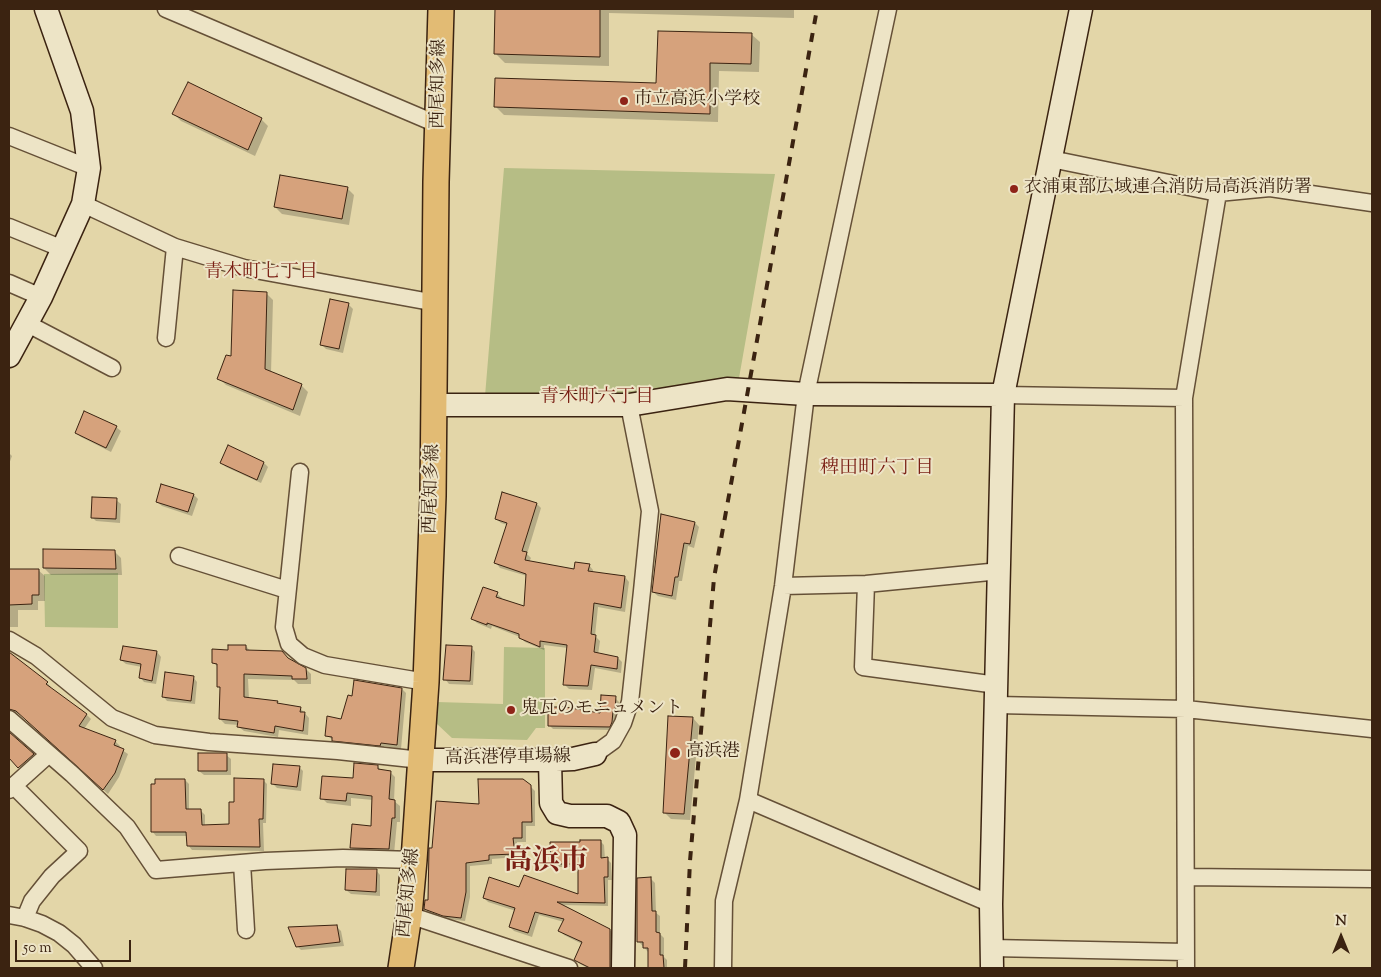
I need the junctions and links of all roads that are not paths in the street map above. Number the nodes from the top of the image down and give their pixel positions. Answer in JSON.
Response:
{"nodes":[{"id":1,"x":46,"y":9,"type":"edge"},
{"id":2,"x":166,"y":9,"type":"edge"},
{"id":3,"x":442,"y":9,"type":"edge"},
{"id":4,"x":888,"y":9,"type":"edge"},
{"id":5,"x":1081,"y":9,"type":"edge"},
{"id":6,"x":439,"y":125,"type":"junction"},
{"id":7,"x":9,"y":136,"type":"edge"},
{"id":8,"x":1051,"y":159,"type":"junction"},
{"id":9,"x":89,"y":168,"type":"junction"},
{"id":10,"x":1218,"y":193,"type":"junction"},
{"id":11,"x":1372,"y":203,"type":"edge"},
{"id":12,"x":83,"y":204,"type":"junction"},
{"id":13,"x":9,"y":228,"type":"edge"},
{"id":14,"x":175,"y":247,"type":"junction"},
{"id":15,"x":63,"y":249,"type":"junction"},
{"id":16,"x":9,"y":283,"type":"edge"},
{"id":17,"x":41,"y":297,"type":"junction"},
{"id":18,"x":436,"y":303,"type":"junction"},
{"id":19,"x":26,"y":322,"type":"junction"},
{"id":20,"x":166,"y":338,"type":"dead end"},
{"id":21,"x":9,"y":356,"type":"edge"},
{"id":22,"x":112,"y":368,"type":"dead end"},
{"id":23,"x":806,"y":394,"type":"junction"},
{"id":24,"x":1003,"y":395,"type":"junction"},
{"id":25,"x":1184,"y":398,"type":"junction"},
{"id":26,"x":435,"y":405,"type":"junction"},
{"id":27,"x":629,"y":405,"type":"junction"},
{"id":28,"x":300,"y":472,"type":"dead end"},
{"id":29,"x":179,"y":556,"type":"dead end"},
{"id":30,"x":1000,"y":571,"type":"junction"},
{"id":31,"x":866,"y":584,"type":"junction"},
{"id":32,"x":783,"y":586,"type":"junction"},
{"id":33,"x":287,"y":590,"type":"junction"},
{"id":34,"x":9,"y":640,"type":"edge"},
{"id":35,"x":426,"y":682,"type":"junction"},
{"id":36,"x":997,"y":695,"type":"junction"},
{"id":37,"x":1186,"y":709,"type":"junction"},
{"id":38,"x":9,"y":719,"type":"edge"},
{"id":39,"x":1372,"y":729,"type":"edge"},
{"id":40,"x":49,"y":754,"type":"junction"},
{"id":41,"x":595,"y":754,"type":"joint"},
{"id":42,"x":421,"y":760,"type":"junction"},
{"id":43,"x":550,"y":760,"type":"junction"},
{"id":44,"x":11,"y":788,"type":"edge"},
{"id":45,"x":748,"y":800,"type":"junction"},
{"id":46,"x":414,"y":860,"type":"junction"},
{"id":47,"x":242,"y":863,"type":"junction"},
{"id":48,"x":1186,"y":877,"type":"junction"},
{"id":49,"x":1372,"y":879,"type":"edge"},
{"id":50,"x":991,"y":904,"type":"junction"},
{"id":51,"x":409,"y":915,"type":"junction"},
{"id":52,"x":17,"y":916,"type":"edge"},
{"id":53,"x":246,"y":930,"type":"dead end"},
{"id":54,"x":1186,"y":952,"type":"junction"},
{"id":55,"x":992,"y":958,"type":"edge"},
{"id":56,"x":399,"y":967,"type":"edge"},
{"id":57,"x":94,"y":968,"type":"edge"},
{"id":58,"x":569,"y":968,"type":"edge"},
{"id":59,"x":623,"y":968,"type":"edge"},
{"id":60,"x":723,"y":968,"type":"edge"},
{"id":61,"x":1186,"y":968,"type":"edge"}],
"edges":[{"from":1,"to":9,"type":"street"},
{"from":2,"to":6,"type":"street"},
{"from":3,"to":6,"type":"main road","name":"西尾知多線"},
{"from":4,"to":23,"type":"street"},
{"from":5,"to":8,"type":"street"},
{"from":6,"to":18,"type":"main road","name":"西尾知多線"},
{"from":7,"to":9,"type":"street"},
{"from":8,"to":10,"type":"street"},
{"from":8,"to":24,"type":"street"},
{"from":9,"to":12,"type":"street"},
{"from":10,"to":11,"type":"street"},
{"from":10,"to":25,"type":"street"},
{"from":12,"to":14,"type":"street"},
{"from":12,"to":15,"type":"street"},
{"from":13,"to":15,"type":"street"},
{"from":14,"to":18,"type":"street"},
{"from":14,"to":20,"type":"street"},
{"from":15,"to":17,"type":"street"},
{"from":16,"to":17,"type":"street"},
{"from":17,"to":19,"type":"street"},
{"from":18,"to":26,"type":"main road","name":"西尾知多線"},
{"from":19,"to":21,"type":"street"},
{"from":19,"to":22,"type":"street"},
{"from":23,"to":24,"type":"street"},
{"from":23,"to":27,"type":"street"},
{"from":23,"to":32,"type":"street"},
{"from":24,"to":25,"type":"street"},
{"from":24,"to":30,"type":"street"},
{"from":25,"to":37,"type":"street"},
{"from":26,"to":27,"type":"street"},
{"from":26,"to":35,"type":"main road","name":"西尾知多線"},
{"from":27,"to":41,"type":"street"},
{"from":28,"to":33,"type":"street"},
{"from":29,"to":33,"type":"street"},
{"from":30,"to":31,"type":"street"},
{"from":30,"to":36,"type":"street"},
{"from":31,"to":32,"type":"street"},
{"from":31,"to":36,"type":"street"},
{"from":32,"to":45,"type":"street"},
{"from":33,"to":35,"type":"street"},
{"from":34,"to":42,"type":"street"},
{"from":35,"to":42,"type":"main road","name":"西尾知多線"},
{"from":36,"to":37,"type":"street"},
{"from":36,"to":50,"type":"street"},
{"from":37,"to":39,"type":"street"},
{"from":37,"to":48,"type":"street"},
{"from":38,"to":40,"type":"street"},
{"from":40,"to":44,"type":"street"},
{"from":40,"to":47,"type":"street"},
{"from":41,"to":43,"type":"street","name":"高浜港停車場線"},
{"from":42,"to":43,"type":"street","name":"高浜港停車場線"},
{"from":42,"to":46,"type":"main road","name":"西尾知多線"},
{"from":43,"to":59,"type":"street"},
{"from":44,"to":52,"type":"street"},
{"from":45,"to":50,"type":"street"},
{"from":45,"to":60,"type":"street"},
{"from":46,"to":47,"type":"street"},
{"from":46,"to":51,"type":"main road","name":"西尾知多線"},
{"from":47,"to":53,"type":"street"},
{"from":48,"to":49,"type":"street"},
{"from":48,"to":54,"type":"street"},
{"from":50,"to":55,"type":"street"},
{"from":51,"to":56,"type":"main road","name":"西尾知多線"},
{"from":51,"to":58,"type":"street"},
{"from":52,"to":57,"type":"street"},
{"from":54,"to":55,"type":"street"},
{"from":54,"to":61,"type":"street"}]}
